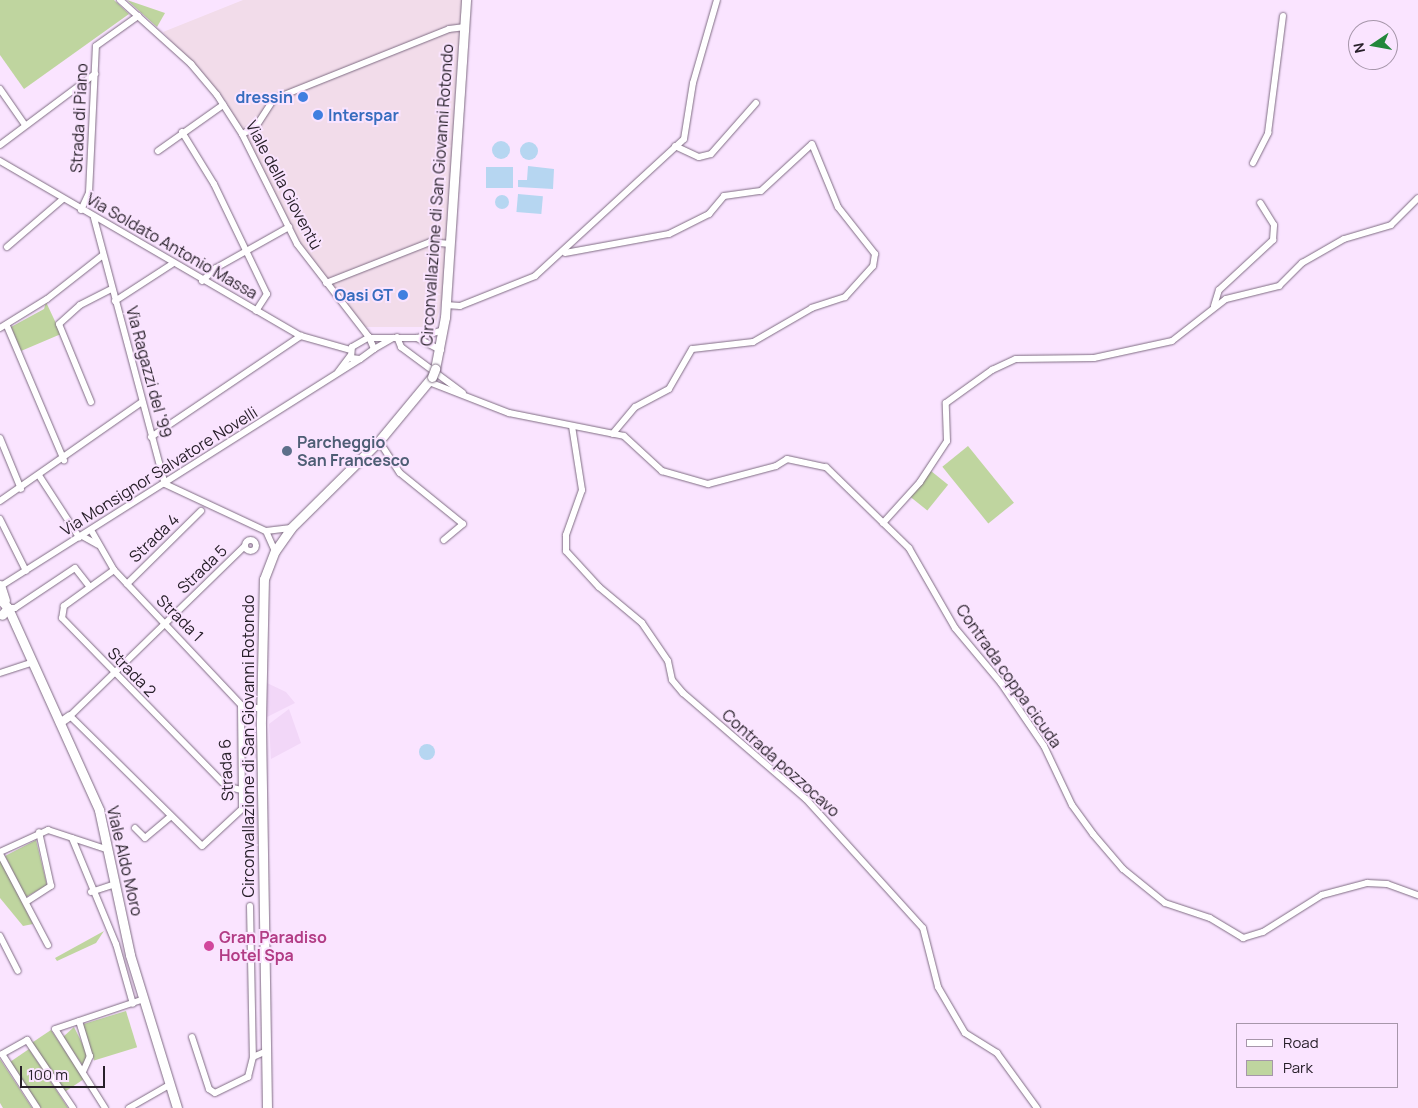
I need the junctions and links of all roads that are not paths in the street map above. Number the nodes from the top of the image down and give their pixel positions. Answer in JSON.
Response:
{"nodes":[{"id":1,"x":120,"y":0,"type":"edge"},
{"id":2,"x":466,"y":0,"type":"edge"},
{"id":3,"x":717,"y":0,"type":"edge"},
{"id":4,"x":138,"y":16,"type":"junction"},
{"id":5,"x":1283,"y":16,"type":"dead end"},
{"id":6,"x":464,"y":27,"type":"junction"},
{"id":7,"x":95,"y":74,"type":"junction"},
{"id":8,"x":0,"y":89,"type":"edge"},
{"id":9,"x":756,"y":103,"type":"dead end"},
{"id":10,"x":223,"y":105,"type":"junction"},
{"id":11,"x":25,"y":125,"type":"junction"},
{"id":12,"x":182,"y":132,"type":"junction"},
{"id":13,"x":242,"y":134,"type":"junction"},
{"id":14,"x":0,"y":145,"type":"edge"},
{"id":15,"x":675,"y":146,"type":"junction"},
{"id":16,"x":158,"y":151,"type":"dead end"},
{"id":17,"x":0,"y":161,"type":"edge"},
{"id":18,"x":1252,"y":163,"type":"dead end"},
{"id":19,"x":1418,"y":198,"type":"edge"},
{"id":20,"x":63,"y":199,"type":"junction"},
{"id":21,"x":1260,"y":203,"type":"dead end"},
{"id":22,"x":81,"y":210,"type":"junction"},
{"id":23,"x":94,"y":218,"type":"junction"},
{"id":24,"x":289,"y":227,"type":"junction"},
{"id":25,"x":450,"y":244,"type":"junction"},
{"id":26,"x":7,"y":247,"type":"dead end"},
{"id":27,"x":247,"y":252,"type":"junction"},
{"id":28,"x":565,"y":253,"type":"junction"},
{"id":29,"x":103,"y":255,"type":"junction"},
{"id":30,"x":172,"y":264,"type":"junction"},
{"id":31,"x":202,"y":281,"type":"junction"},
{"id":32,"x":326,"y":283,"type":"junction"},
{"id":33,"x":112,"y":289,"type":"junction"},
{"id":34,"x":115,"y":301,"type":"junction"},
{"id":35,"x":446,"y":305,"type":"junction"},
{"id":36,"x":1214,"y":306,"type":"junction"},
{"id":37,"x":256,"y":311,"type":"junction"},
{"id":38,"x":357,"y":322,"type":"junction"},
{"id":39,"x":3,"y":327,"type":"edge"},
{"id":40,"x":444,"y":330,"type":"junction"},
{"id":41,"x":302,"y":336,"type":"junction"},
{"id":42,"x":397,"y":337,"type":"junction"},
{"id":43,"x":370,"y":338,"type":"junction"},
{"id":44,"x":417,"y":338,"type":"junction"},
{"id":45,"x":358,"y":342,"type":"junction"},
{"id":46,"x":374,"y":349,"type":"junction"},
{"id":47,"x":441,"y":350,"type":"junction"},
{"id":48,"x":350,"y":353,"type":"junction"},
{"id":49,"x":360,"y":358,"type":"junction"},
{"id":50,"x":432,"y":376,"type":"junction"},
{"id":51,"x":332,"y":379,"type":"junction"},
{"id":52,"x":464,"y":394,"type":"junction"},
{"id":53,"x":91,"y":402,"type":"dead end"},
{"id":54,"x":142,"y":402,"type":"junction"},
{"id":55,"x":572,"y":426,"type":"junction"},
{"id":56,"x":612,"y":434,"type":"junction"},
{"id":57,"x":152,"y":436,"type":"junction"},
{"id":58,"x":0,"y":438,"type":"edge"},
{"id":59,"x":379,"y":441,"type":"junction"},
{"id":60,"x":64,"y":460,"type":"junction"},
{"id":61,"x":40,"y":477,"type":"junction"},
{"id":62,"x":165,"y":484,"type":"junction"},
{"id":63,"x":21,"y":488,"type":"junction"},
{"id":64,"x":0,"y":501,"type":"edge"},
{"id":65,"x":201,"y":511,"type":"dead end"},
{"id":66,"x":0,"y":519,"type":"edge"},
{"id":67,"x":883,"y":523,"type":"junction"},
{"id":68,"x":291,"y":528,"type":"junction"},
{"id":69,"x":91,"y":530,"type":"junction"},
{"id":70,"x":266,"y":531,"type":"junction"},
{"id":71,"x":80,"y":536,"type":"junction"},
{"id":72,"x":444,"y":540,"type":"dead end"},
{"id":73,"x":100,"y":546,"type":"junction"},
{"id":74,"x":245,"y":546,"type":"dead end"},
{"id":75,"x":275,"y":551,"type":"junction"},
{"id":76,"x":114,"y":570,"type":"junction"},
{"id":77,"x":26,"y":571,"type":"junction"},
{"id":78,"x":126,"y":584,"type":"junction"},
{"id":79,"x":0,"y":586,"type":"edge"},
{"id":80,"x":90,"y":587,"type":"junction"},
{"id":81,"x":5,"y":604,"type":"edge"},
{"id":82,"x":1,"y":615,"type":"edge"},
{"id":83,"x":165,"y":622,"type":"junction"},
{"id":84,"x":19,"y":629,"type":"junction"},
{"id":85,"x":33,"y":662,"type":"junction"},
{"id":86,"x":0,"y":673,"type":"edge"},
{"id":87,"x":114,"y":673,"type":"junction"},
{"id":88,"x":241,"y":705,"type":"junction"},
{"id":89,"x":261,"y":710,"type":"junction"},
{"id":90,"x":70,"y":716,"type":"junction"},
{"id":91,"x":60,"y":722,"type":"junction"},
{"id":92,"x":241,"y":790,"type":"junction"},
{"id":93,"x":171,"y":816,"type":"junction"},
{"id":94,"x":135,"y":828,"type":"dead end"},
{"id":95,"x":39,"y":832,"type":"junction"},
{"id":96,"x":72,"y":838,"type":"junction"},
{"id":97,"x":109,"y":850,"type":"junction"},
{"id":98,"x":0,"y":853,"type":"edge"},
{"id":99,"x":116,"y":884,"type":"junction"},
{"id":100,"x":91,"y":892,"type":"junction"},
{"id":101,"x":1418,"y":895,"type":"edge"},
{"id":102,"x":26,"y":902,"type":"junction"},
{"id":103,"x":250,"y":906,"type":"dead end"},
{"id":104,"x":0,"y":936,"type":"edge"},
{"id":105,"x":48,"y":945,"type":"dead end"},
{"id":106,"x":18,"y":971,"type":"dead end"},
{"id":107,"x":144,"y":999,"type":"junction"},
{"id":108,"x":133,"y":1004,"type":"junction"},
{"id":109,"x":79,"y":1021,"type":"junction"},
{"id":110,"x":192,"y":1037,"type":"dead end"},
{"id":111,"x":264,"y":1052,"type":"junction"},
{"id":112,"x":252,"y":1057,"type":"junction"},
{"id":113,"x":83,"y":1072,"type":"junction"},
{"id":114,"x":171,"y":1084,"type":"junction"},
{"id":115,"x":37,"y":1108,"type":"edge"},
{"id":116,"x":73,"y":1108,"type":"edge"},
{"id":117,"x":105,"y":1108,"type":"edge"},
{"id":118,"x":129,"y":1108,"type":"edge"},
{"id":119,"x":177,"y":1108,"type":"edge"},
{"id":120,"x":267,"y":1108,"type":"edge"},
{"id":121,"x":1037,"y":1108,"type":"edge"}],
"edges":[{"from":1,"to":4,"type":"street","name":"Viale della Gioventù"},
{"from":2,"to":6,"type":"main road","name":"Circonvallazione di San Giovanni Rotondo"},
{"from":3,"to":15,"type":"street"},
{"from":4,"to":7,"type":"street","name":"Strada di Piano"},
{"from":4,"to":10,"type":"street","name":"Viale della Gioventù"},
{"from":5,"to":18,"type":"street"},
{"from":6,"to":13,"type":"street"},
{"from":6,"to":25,"type":"main road","name":"Circonvallazione di San Giovanni Rotondo"},
{"from":7,"to":11,"type":"street"},
{"from":7,"to":22,"type":"street","name":"Strada di Piano"},
{"from":8,"to":11,"type":"street"},
{"from":9,"to":15,"type":"street"},
{"from":10,"to":12,"type":"street"},
{"from":10,"to":13,"type":"street","name":"Viale della Gioventù"},
{"from":11,"to":14,"type":"street"},
{"from":12,"to":16,"type":"street"},
{"from":12,"to":27,"type":"street"},
{"from":13,"to":24,"type":"street","name":"Viale della Gioventù"},
{"from":15,"to":28,"type":"street"},
{"from":17,"to":20,"type":"street","name":"Via Soldato Antonio Massa"},
{"from":19,"to":36,"type":"street"},
{"from":20,"to":22,"type":"street","name":"Via Soldato Antonio Massa"},
{"from":20,"to":26,"type":"street"},
{"from":21,"to":36,"type":"street"},
{"from":22,"to":23,"type":"street","name":"Via Soldato Antonio Massa"},
{"from":23,"to":29,"type":"street","name":"Via Ragazzi del '99"},
{"from":23,"to":30,"type":"street","name":"Via Soldato Antonio Massa"},
{"from":24,"to":27,"type":"street"},
{"from":24,"to":32,"type":"street","name":"Viale della Gioventù"},
{"from":25,"to":32,"type":"street"},
{"from":25,"to":35,"type":"main road","name":"Circonvallazione di San Giovanni Rotondo"},
{"from":27,"to":31,"type":"street"},
{"from":27,"to":37,"type":"street"},
{"from":28,"to":35,"type":"street"},
{"from":28,"to":56,"type":"street"},
{"from":29,"to":33,"type":"street","name":"Via Ragazzi del '99"},
{"from":29,"to":39,"type":"street"},
{"from":30,"to":31,"type":"street","name":"Via Soldato Antonio Massa"},
{"from":30,"to":34,"type":"street"},
{"from":31,"to":37,"type":"street","name":"Via Soldato Antonio Massa"},
{"from":32,"to":38,"type":"street","name":"Viale della Gioventù"},
{"from":33,"to":34,"type":"street","name":"Via Ragazzi del '99"},
{"from":33,"to":53,"type":"street"},
{"from":34,"to":54,"type":"street","name":"Via Ragazzi del '99"},
{"from":35,"to":40,"type":"main road","name":"Circonvallazione di San Giovanni Rotondo"},
{"from":36,"to":67,"type":"street"},
{"from":37,"to":41,"type":"street","name":"Via Soldato Antonio Massa"},
{"from":38,"to":43,"type":"street","name":"Viale della Gioventù"},
{"from":38,"to":45,"type":"street"},
{"from":39,"to":60,"type":"street"},
{"from":40,"to":44,"type":"street"},
{"from":40,"to":47,"type":"main road","name":"Circonvallazione di San Giovanni Rotondo"},
{"from":41,"to":48,"type":"street","name":"Via Soldato Antonio Massa"},
{"from":41,"to":57,"type":"street"},
{"from":42,"to":43,"type":"street"},
{"from":42,"to":44,"type":"street"},
{"from":42,"to":46,"type":"street","name":"Via Monsignor Salvatore Novelli"},
{"from":42,"to":52,"type":"street"},
{"from":43,"to":45,"type":"street"},
{"from":43,"to":46,"type":"street","name":"Viale della Gioventù"},
{"from":44,"to":47,"type":"street"},
{"from":45,"to":48,"type":"street","name":"Via Monsignor Salvatore Novelli"},
{"from":46,"to":49,"type":"street","name":"Via Monsignor Salvatore Novelli"},
{"from":47,"to":50,"type":"main road","name":"Circonvallazione di San Giovanni Rotondo"},
{"from":48,"to":49,"type":"street","name":"Via Soldato Antonio Massa"},
{"from":48,"to":51,"type":"street","name":"Via Monsignor Salvatore Novelli"},
{"from":49,"to":51,"type":"street","name":"Via Monsignor Salvatore Novelli"},
{"from":50,"to":52,"type":"street","name":"Contrada coppa cicuda"},
{"from":50,"to":59,"type":"main road","name":"Circonvallazione di San Giovanni Rotondo"},
{"from":51,"to":62,"type":"street","name":"Via Monsignor Salvatore Novelli"},
{"from":52,"to":55,"type":"street","name":"Contrada coppa cicuda"},
{"from":54,"to":57,"type":"street","name":"Via Ragazzi del '99"},
{"from":54,"to":60,"type":"street"},
{"from":55,"to":56,"type":"street","name":"Contrada coppa cicuda"},
{"from":55,"to":121,"type":"street","name":"Contrada pozzocavo"},
{"from":56,"to":67,"type":"street","name":"Contrada coppa cicuda"},
{"from":57,"to":62,"type":"street","name":"Via Ragazzi del '99"},
{"from":58,"to":63,"type":"street"},
{"from":59,"to":68,"type":"main road","name":"Circonvallazione di San Giovanni Rotondo"},
{"from":59,"to":72,"type":"street"},
{"from":60,"to":61,"type":"street"},
{"from":61,"to":63,"type":"street"},
{"from":61,"to":71,"type":"street"},
{"from":62,"to":69,"type":"street","name":"Via Monsignor Salvatore Novelli"},
{"from":62,"to":70,"type":"street"},
{"from":63,"to":64,"type":"street"},
{"from":65,"to":78,"type":"street","name":"Strada 4"},
{"from":66,"to":77,"type":"street"},
{"from":67,"to":101,"type":"street","name":"Contrada coppa cicuda"},
{"from":68,"to":70,"type":"street"},
{"from":68,"to":75,"type":"main road","name":"Circonvallazione di San Giovanni Rotondo"},
{"from":69,"to":71,"type":"street","name":"Via Monsignor Salvatore Novelli"},
{"from":69,"to":73,"type":"street","name":"Strada 1"},
{"from":70,"to":75,"type":"street"},
{"from":71,"to":73,"type":"street"},
{"from":71,"to":77,"type":"street","name":"Via Monsignor Salvatore Novelli"},
{"from":73,"to":76,"type":"street","name":"Strada 1"},
{"from":74,"to":83,"type":"street","name":"Strada 5"},
{"from":75,"to":89,"type":"main road","name":"Circonvallazione di San Giovanni Rotondo"},
{"from":76,"to":78,"type":"street","name":"Strada 1"},
{"from":76,"to":80,"type":"street","name":"Strada 2"},
{"from":77,"to":79,"type":"street","name":"Via Monsignor Salvatore Novelli"},
{"from":78,"to":83,"type":"street","name":"Strada 1"},
{"from":79,"to":81,"type":"main road","name":"Viale Aldo Moro"},
{"from":80,"to":81,"type":"street"},
{"from":80,"to":87,"type":"street","name":"Strada 2"},
{"from":81,"to":82,"type":"main road","name":"Viale Aldo Moro"},
{"from":81,"to":84,"type":"main road","name":"Viale Aldo Moro"},
{"from":82,"to":84,"type":"main road","name":"Viale Aldo Moro"},
{"from":83,"to":87,"type":"street","name":"Strada 5"},
{"from":83,"to":88,"type":"street","name":"Strada 1"},
{"from":84,"to":85,"type":"main road","name":"Viale Aldo Moro"},
{"from":85,"to":86,"type":"street"},
{"from":85,"to":91,"type":"main road","name":"Viale Aldo Moro"},
{"from":87,"to":90,"type":"street","name":"Strada 5"},
{"from":87,"to":92,"type":"street","name":"Strada 2"},
{"from":88,"to":89,"type":"street"},
{"from":88,"to":92,"type":"street","name":"Strada 6"},
{"from":89,"to":111,"type":"main road","name":"Circonvallazione di San Giovanni Rotondo"},
{"from":90,"to":91,"type":"street"},
{"from":90,"to":93,"type":"street"},
{"from":91,"to":97,"type":"main road","name":"Viale Aldo Moro"},
{"from":92,"to":93,"type":"street","name":"Strada 6"},
{"from":93,"to":94,"type":"street"},
{"from":95,"to":96,"type":"street"},
{"from":95,"to":98,"type":"street"},
{"from":95,"to":102,"type":"street"},
{"from":96,"to":97,"type":"street"},
{"from":96,"to":100,"type":"street"},
{"from":97,"to":99,"type":"main road","name":"Viale Aldo Moro"},
{"from":98,"to":102,"type":"street"},
{"from":99,"to":100,"type":"street"},
{"from":99,"to":107,"type":"main road","name":"Viale Aldo Moro"},
{"from":100,"to":108,"type":"street"},
{"from":102,"to":105,"type":"street"},
{"from":103,"to":112,"type":"street"},
{"from":104,"to":106,"type":"street"},
{"from":107,"to":108,"type":"street"},
{"from":107,"to":114,"type":"main road","name":"Viale Aldo Moro"},
{"from":108,"to":109,"type":"street"},
{"from":109,"to":113,"type":"street"},
{"from":109,"to":113,"type":"street"},
{"from":110,"to":112,"type":"street"},
{"from":111,"to":112,"type":"street"},
{"from":111,"to":120,"type":"main road","name":"Circonvallazione di San Giovanni Rotondo"},
{"from":113,"to":117,"type":"street"},
{"from":114,"to":118,"type":"street"},
{"from":114,"to":119,"type":"main road","name":"Viale Aldo Moro"},
{"from":115,"to":116,"type":"street"}]}
